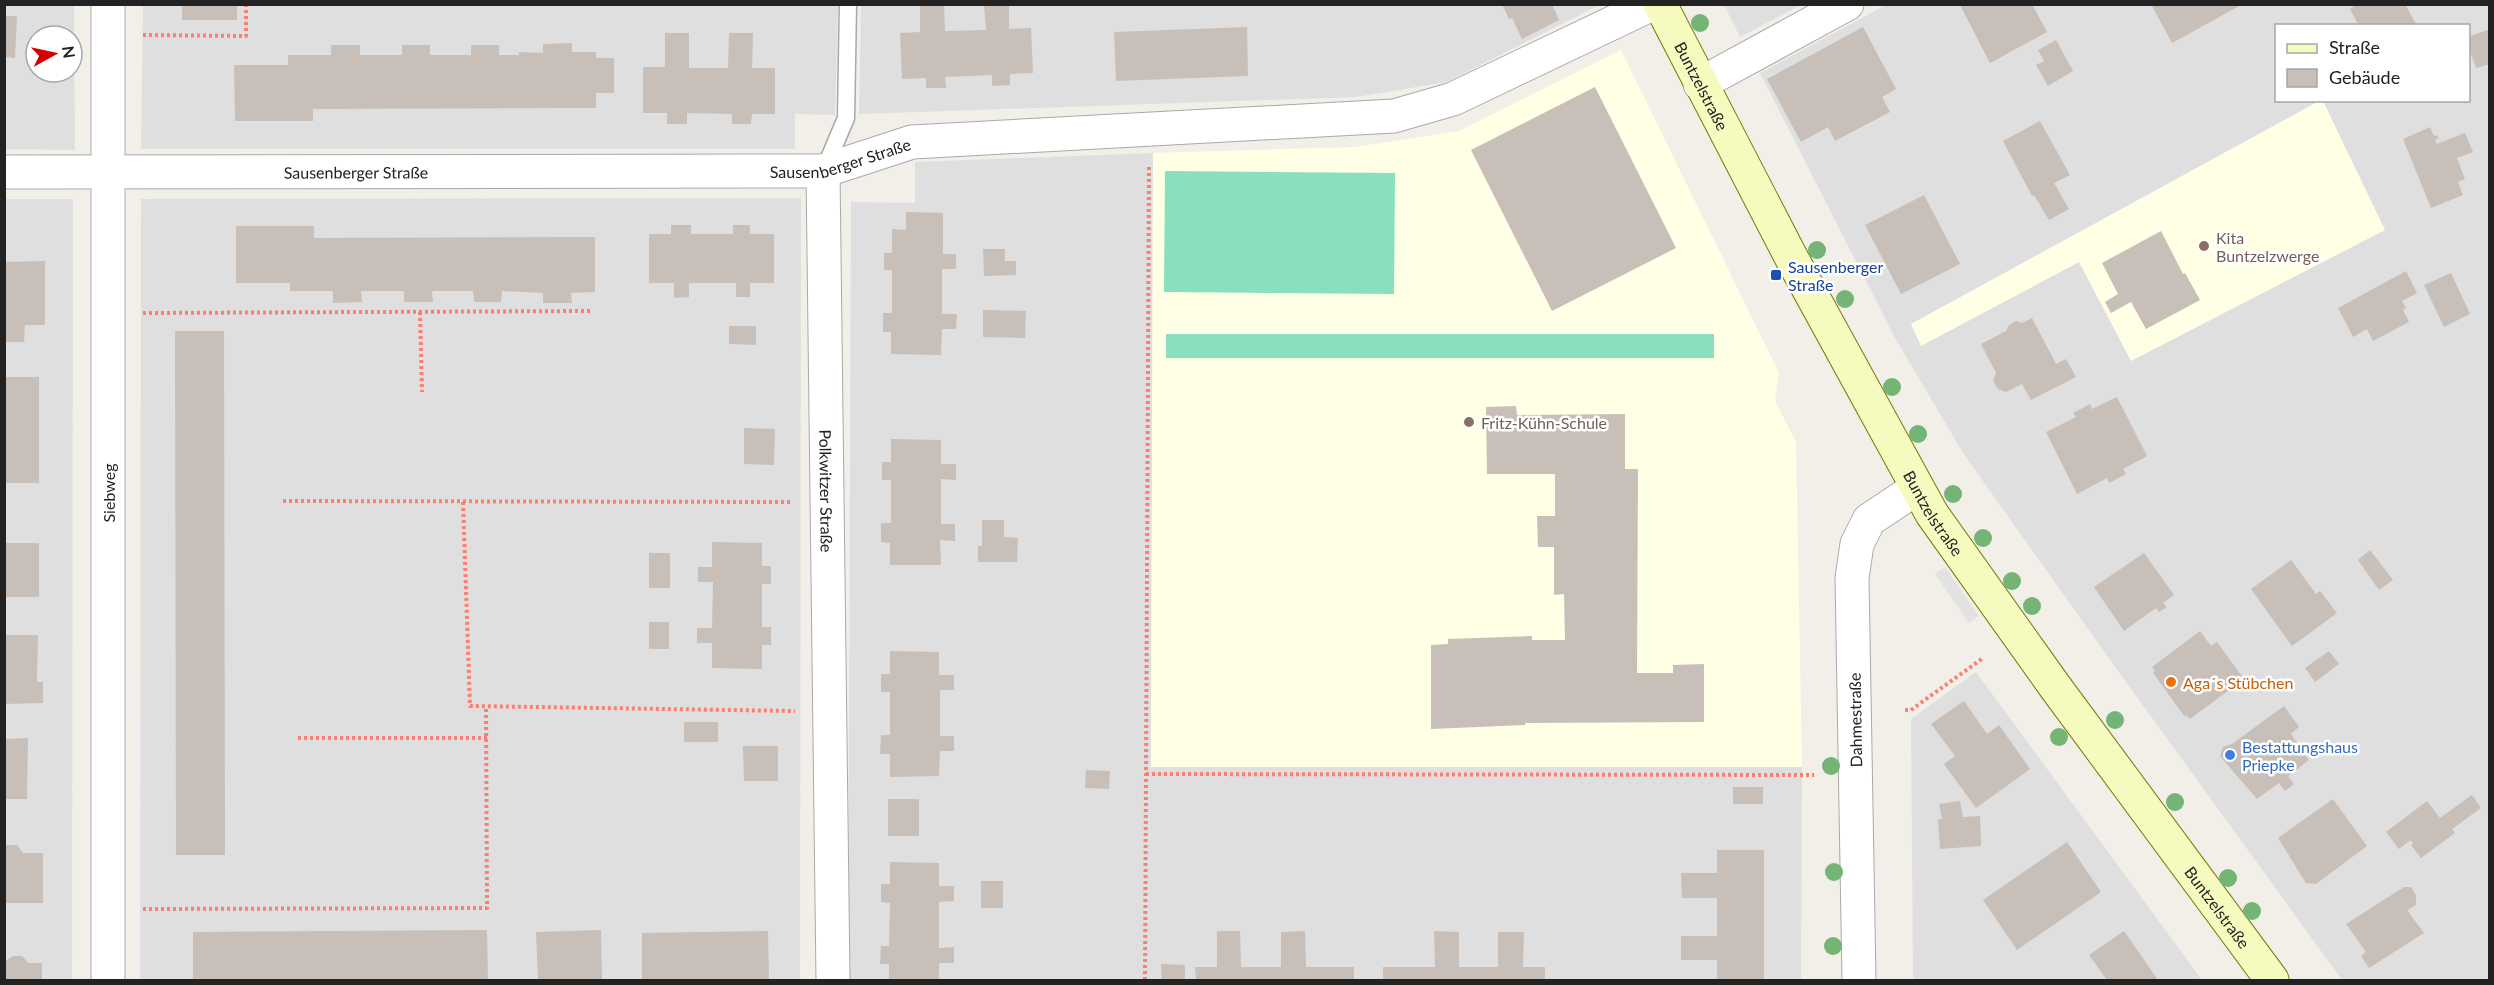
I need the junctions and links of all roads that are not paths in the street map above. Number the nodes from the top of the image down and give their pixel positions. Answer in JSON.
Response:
{"nodes":[{"id":1,"x":108,"y":4,"type":"edge"},
{"id":2,"x":848,"y":4,"type":"edge"},
{"id":3,"x":1652,"y":4,"type":"edge"},
{"id":4,"x":1660,"y":4,"type":"edge"},
{"id":5,"x":1847,"y":4,"type":"edge"},
{"id":6,"x":1700,"y":84,"type":"junction"},
{"id":7,"x":823,"y":171,"type":"junction"},
{"id":8,"x":4,"y":172,"type":"edge"},
{"id":9,"x":108,"y":173,"type":"junction"},
{"id":10,"x":1917,"y":488,"type":"junction"},
{"id":11,"x":108,"y":981,"type":"edge"},
{"id":12,"x":833,"y":981,"type":"edge"},
{"id":13,"x":1859,"y":981,"type":"edge"},
{"id":14,"x":2272,"y":981,"type":"edge"}],
"edges":[{"from":1,"to":9,"type":"street","name":"Siebweg"},
{"from":2,"to":7,"type":"lane","name":"Polkwitzer Straße"},
{"from":3,"to":7,"type":"street","name":"Sausenberger Straße"},
{"from":4,"to":6,"type":"street","name":"Buntzelstraße"},
{"from":5,"to":6,"type":"street"},
{"from":6,"to":10,"type":"street","name":"Buntzelstraße"},
{"from":7,"to":9,"type":"street","name":"Sausenberger Straße"},
{"from":7,"to":12,"type":"street","name":"Polkwitzer Straße"},
{"from":8,"to":9,"type":"street","name":"Sausenberger Straße"},
{"from":9,"to":11,"type":"street","name":"Siebweg"},
{"from":10,"to":13,"type":"street","name":"Dahmestraße"},
{"from":10,"to":14,"type":"street","name":"Buntzelstraße"}]}
